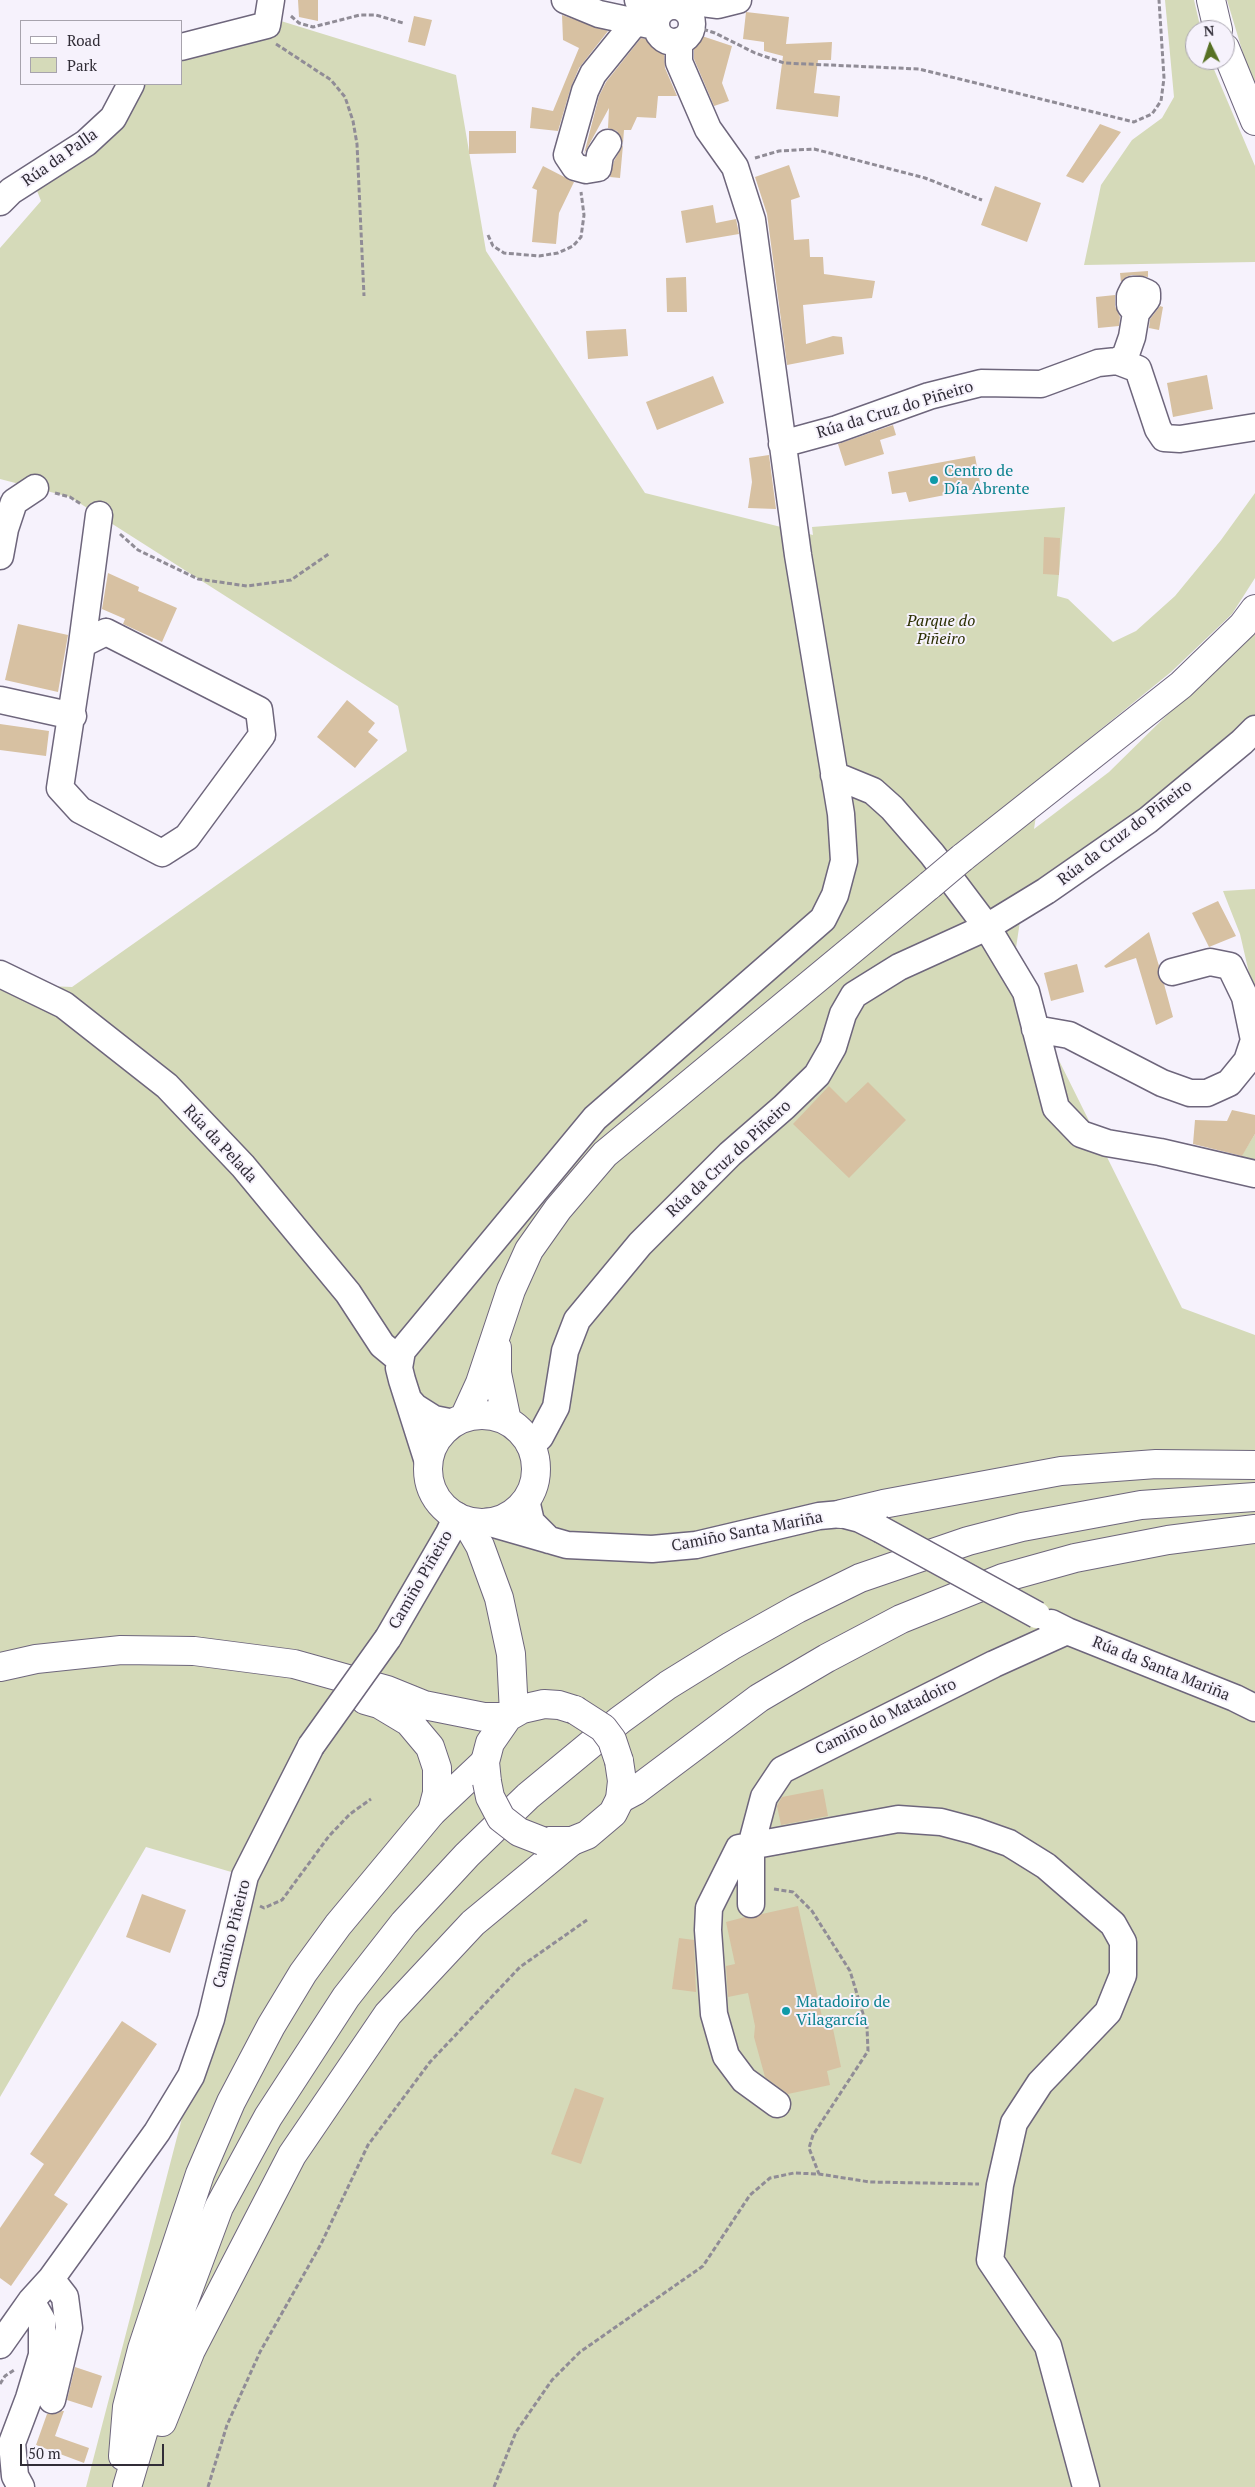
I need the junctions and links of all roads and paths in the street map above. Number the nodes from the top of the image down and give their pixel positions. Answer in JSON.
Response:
{"nodes":[{"id":1,"x":565,"y":0,"type":"edge"},
{"id":2,"x":738,"y":0,"type":"edge"},
{"id":3,"x":1159,"y":0,"type":"edge"},
{"id":4,"x":1212,"y":0,"type":"edge"},
{"id":5,"x":276,"y":13,"type":"edge"},
{"id":6,"x":647,"y":15,"type":"edge"},
{"id":7,"x":689,"y":16,"type":"edge"},
{"id":8,"x":1216,"y":20,"type":"edge"},
{"id":9,"x":403,"y":23,"type":"dead end"},
{"id":10,"x":182,"y":47,"type":"edge"},
{"id":11,"x":1234,"y":70,"type":"edge"},
{"id":12,"x":131,"y":85,"type":"edge"},
{"id":13,"x":1255,"y":121,"type":"edge"},
{"id":14,"x":608,"y":143,"type":"dead end"},
{"id":15,"x":575,"y":167,"type":"junction"},
{"id":16,"x":734,"y":167,"type":"junction"},
{"id":17,"x":982,"y":200,"type":"dead end"},
{"id":18,"x":0,"y":202,"type":"edge"},
{"id":19,"x":488,"y":235,"type":"dead end"},
{"id":20,"x":364,"y":296,"type":"dead end"},
{"id":21,"x":1136,"y":313,"type":"dead end"},
{"id":22,"x":1117,"y":361,"type":"junction"},
{"id":23,"x":1255,"y":427,"type":"edge"},
{"id":24,"x":782,"y":444,"type":"junction"},
{"id":25,"x":35,"y":488,"type":"joint"},
{"id":26,"x":99,"y":515,"type":"junction"},
{"id":27,"x":330,"y":553,"type":"dead end"},
{"id":28,"x":0,"y":556,"type":"edge"},
{"id":29,"x":1255,"y":609,"type":"edge"},
{"id":30,"x":82,"y":644,"type":"junction"},
{"id":31,"x":0,"y":700,"type":"edge"},
{"id":32,"x":73,"y":716,"type":"junction"},
{"id":33,"x":1255,"y":728,"type":"edge"},
{"id":34,"x":834,"y":775,"type":"junction"},
{"id":35,"x":987,"y":927,"type":"junction"},
{"id":36,"x":1172,"y":972,"type":"dead end"},
{"id":37,"x":0,"y":974,"type":"edge"},
{"id":38,"x":1035,"y":1029,"type":"junction"},
{"id":39,"x":1255,"y":1174,"type":"edge"},
{"id":40,"x":502,"y":1317,"type":"junction"},
{"id":41,"x":399,"y":1358,"type":"junction"},
{"id":42,"x":408,"y":1399,"type":"junction"},
{"id":43,"x":459,"y":1420,"type":"junction"},
{"id":44,"x":507,"y":1421,"type":"junction"},
{"id":45,"x":530,"y":1445,"type":"junction"},
{"id":46,"x":428,"y":1462,"type":"junction"},
{"id":47,"x":1255,"y":1465,"type":"edge"},
{"id":48,"x":1255,"y":1497,"type":"edge"},
{"id":49,"x":841,"y":1514,"type":"junction"},
{"id":50,"x":491,"y":1517,"type":"junction"},
{"id":51,"x":1255,"y":1529,"type":"edge"},
{"id":52,"x":498,"y":1598,"type":"junction"},
{"id":53,"x":1067,"y":1631,"type":"junction"},
{"id":54,"x":194,"y":1651,"type":"junction"},
{"id":55,"x":511,"y":1654,"type":"junction"},
{"id":56,"x":0,"y":1667,"type":"edge"},
{"id":57,"x":424,"y":1705,"type":"junction"},
{"id":58,"x":567,"y":1707,"type":"junction"},
{"id":59,"x":1255,"y":1708,"type":"edge"},
{"id":60,"x":511,"y":1715,"type":"junction"},
{"id":61,"x":486,"y":1766,"type":"junction"},
{"id":62,"x":371,"y":1799,"type":"dead end"},
{"id":63,"x":620,"y":1799,"type":"junction"},
{"id":64,"x":432,"y":1812,"type":"junction"},
{"id":65,"x":572,"y":1841,"type":"junction"},
{"id":66,"x":751,"y":1846,"type":"junction"},
{"id":67,"x":751,"y":1898,"type":"joint"},
{"id":68,"x":239,"y":1900,"type":"junction"},
{"id":69,"x":587,"y":1920,"type":"dead end"},
{"id":70,"x":777,"y":2104,"type":"dead end"},
{"id":71,"x":819,"y":2174,"type":"junction"},
{"id":72,"x":1000,"y":2185,"type":"junction"},
{"id":73,"x":51,"y":2279,"type":"junction"},
{"id":74,"x":31,"y":2301,"type":"junction"},
{"id":75,"x":0,"y":2345,"type":"edge"},
{"id":76,"x":52,"y":2400,"type":"dead end"},
{"id":77,"x":21,"y":2487,"type":"edge"},
{"id":78,"x":121,"y":2487,"type":"edge"},
{"id":79,"x":127,"y":2487,"type":"edge"},
{"id":80,"x":133,"y":2487,"type":"edge"},
{"id":81,"x":208,"y":2487,"type":"edge"},
{"id":82,"x":494,"y":2487,"type":"edge"},
{"id":83,"x":1086,"y":2487,"type":"edge"}],
"edges":[{"from":1,"to":6,"type":"street"},
{"from":2,"to":7,"type":"street"},
{"from":3,"to":7,"type":"path"},
{"from":4,"to":8,"type":"main road"},
{"from":5,"to":9,"type":"path"},
{"from":5,"to":10,"type":"street"},
{"from":5,"to":20,"type":"path"},
{"from":6,"to":7,"type":"street"},
{"from":6,"to":15,"type":"street"},
{"from":7,"to":16,"type":"street"},
{"from":11,"to":13,"type":"main road"},
{"from":12,"to":18,"type":"street","name":"Rúa da Palla"},
{"from":14,"to":15,"type":"street"},
{"from":15,"to":19,"type":"path"},
{"from":16,"to":17,"type":"path"},
{"from":16,"to":24,"type":"street"},
{"from":21,"to":22,"type":"street"},
{"from":22,"to":23,"type":"street"},
{"from":22,"to":24,"type":"street","name":"Rúa da Cruz do Piñeiro"},
{"from":24,"to":34,"type":"street"},
{"from":25,"to":26,"type":"path"},
{"from":25,"to":28,"type":"street"},
{"from":26,"to":27,"type":"path"},
{"from":26,"to":30,"type":"street"},
{"from":29,"to":40,"type":"main road","bridge":true},
{"from":30,"to":32,"type":"street"},
{"from":30,"to":32,"type":"street"},
{"from":31,"to":32,"type":"street"},
{"from":33,"to":35,"type":"street","name":"Rúa da Cruz do Piñeiro"},
{"from":34,"to":35,"type":"street"},
{"from":34,"to":41,"type":"street"},
{"from":35,"to":38,"type":"street"},
{"from":35,"to":45,"type":"street","name":"Rúa da Cruz do Piñeiro"},
{"from":36,"to":38,"type":"street"},
{"from":37,"to":41,"type":"street","name":"Rúa da Pelada"},
{"from":38,"to":39,"type":"street"},
{"from":40,"to":43,"type":"main road"},
{"from":40,"to":44,"type":"main road"},
{"from":41,"to":42,"type":"street"},
{"from":42,"to":43,"type":"street"},
{"from":42,"to":46,"type":"street"},
{"from":43,"to":44,"type":"main road"},
{"from":43,"to":46,"type":"main road"},
{"from":44,"to":45,"type":"main road"},
{"from":45,"to":50,"type":"main road"},
{"from":46,"to":50,"type":"main road"},
{"from":47,"to":49,"type":"main road"},
{"from":48,"to":79,"type":"main road"},
{"from":49,"to":50,"type":"street","name":"Camiño Santa Mariña"},
{"from":49,"to":53,"type":"street","name":"Camiño Santa Mariña","bridge":true},
{"from":50,"to":52,"type":"main road"},
{"from":50,"to":52,"type":"main road"},
{"from":50,"to":68,"type":"street","name":"Camiño Piñeiro","bridge":true},
{"from":51,"to":63,"type":"main road"},
{"from":52,"to":55,"type":"main road"},
{"from":53,"to":59,"type":"street","name":"Rúa da Santa Mariña"},
{"from":53,"to":66,"type":"street","name":"Camiño do Matadoiro"},
{"from":54,"to":56,"type":"main road"},
{"from":54,"to":57,"type":"main road"},
{"from":54,"to":64,"type":"main road"},
{"from":55,"to":58,"type":"main road"},
{"from":55,"to":60,"type":"main road"},
{"from":57,"to":60,"type":"main road"},
{"from":57,"to":61,"type":"main road"},
{"from":58,"to":60,"type":"main road"},
{"from":58,"to":63,"type":"main road","bridge":true},
{"from":60,"to":61,"type":"main road"},
{"from":61,"to":64,"type":"main road"},
{"from":61,"to":65,"type":"main road","bridge":true},
{"from":62,"to":68,"type":"path"},
{"from":63,"to":65,"type":"main road"},
{"from":64,"to":78,"type":"main road"},
{"from":65,"to":80,"type":"main road"},
{"from":66,"to":67,"type":"street","name":"Camiño do Matadoiro"},
{"from":66,"to":70,"type":"street"},
{"from":66,"to":72,"type":"street"},
{"from":67,"to":71,"type":"path"},
{"from":68,"to":73,"type":"street","name":"Camiño Piñeiro"},
{"from":69,"to":81,"type":"path"},
{"from":71,"to":72,"type":"path"},
{"from":71,"to":82,"type":"path"},
{"from":72,"to":83,"type":"street"},
{"from":73,"to":74,"type":"street","name":"Camiño Piñeiro"},
{"from":73,"to":76,"type":"street"},
{"from":74,"to":75,"type":"street","name":"Camiño Piñeiro"},
{"from":74,"to":77,"type":"street"}]}
